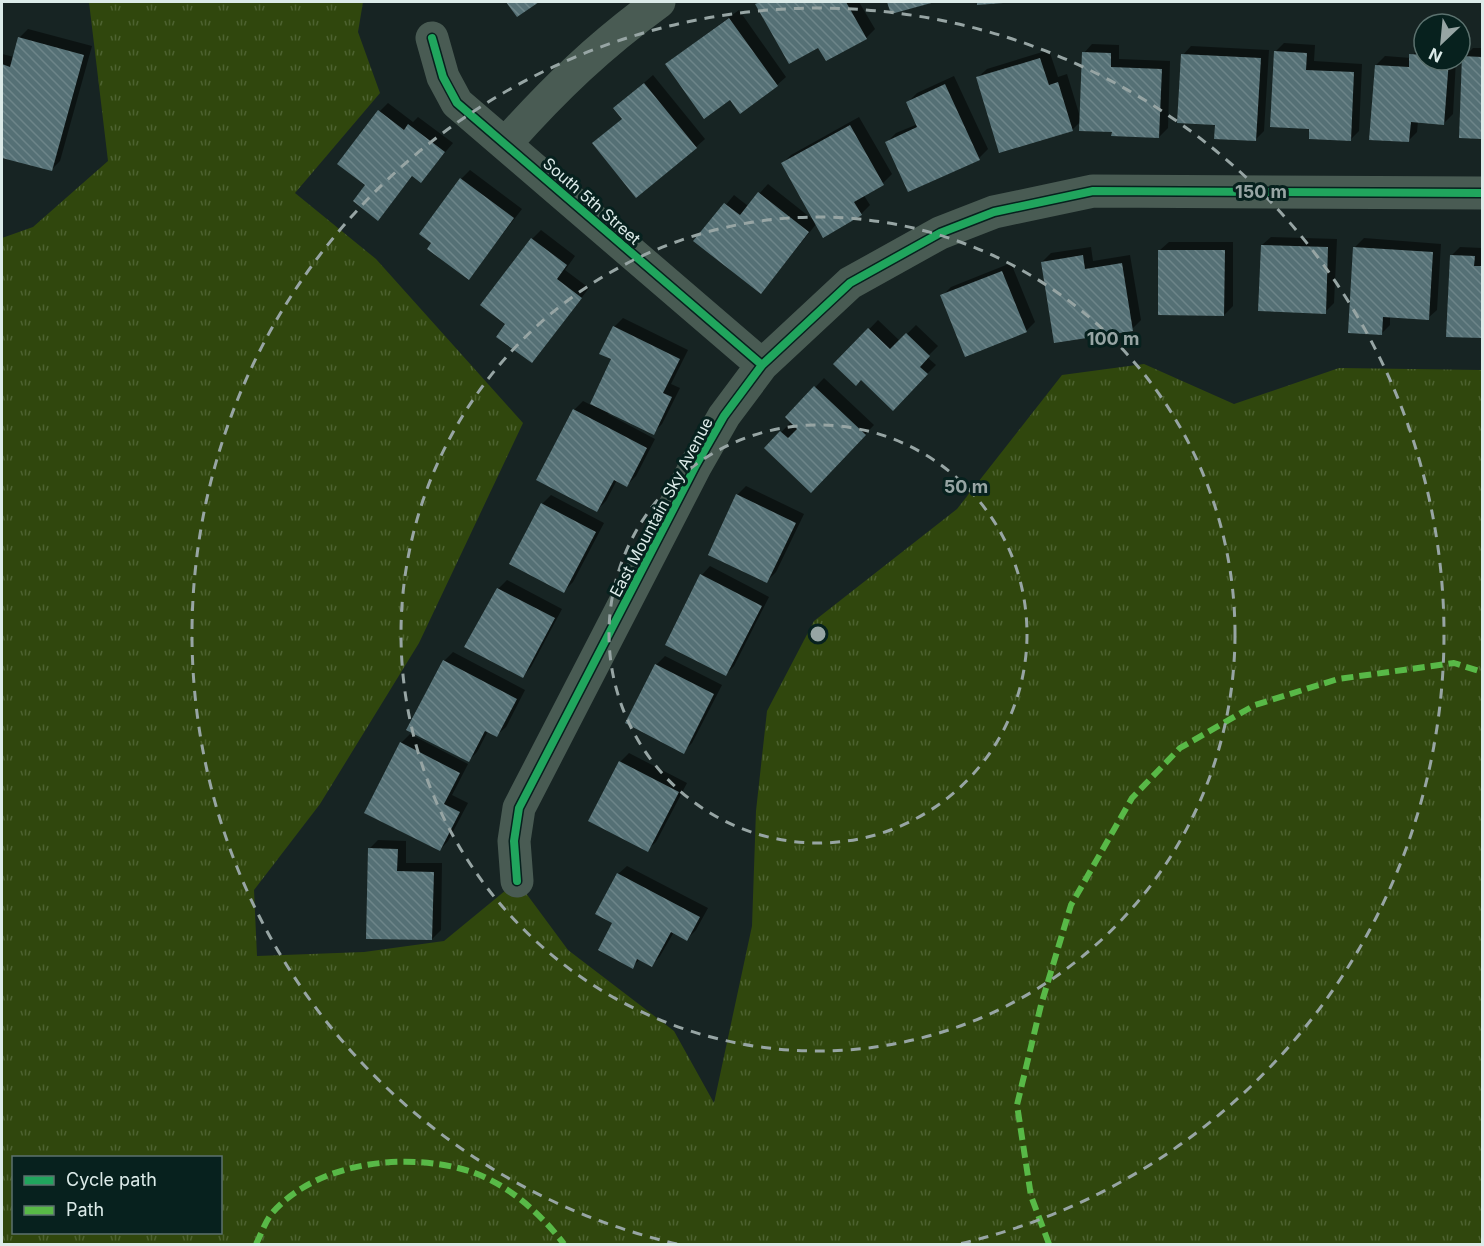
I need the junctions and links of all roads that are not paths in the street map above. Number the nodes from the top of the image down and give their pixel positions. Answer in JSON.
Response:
{"nodes":[{"id":1,"x":659,"y":2,"type":"edge"},
{"id":2,"x":432,"y":38,"type":"dead end"},
{"id":3,"x":506,"y":143,"type":"junction"},
{"id":4,"x":1482,"y":193,"type":"edge"},
{"id":5,"x":762,"y":365,"type":"junction"},
{"id":6,"x":517,"y":881,"type":"dead end"}],
"edges":[{"from":1,"to":3,"type":"street"},
{"from":2,"to":3,"type":"street","name":"South 5th Street"},
{"from":3,"to":5,"type":"street","name":"South 5th Street"},
{"from":4,"to":5,"type":"street","name":"East Mountain Sky Avenue"},
{"from":5,"to":6,"type":"street","name":"East Mountain Sky Avenue"}]}
